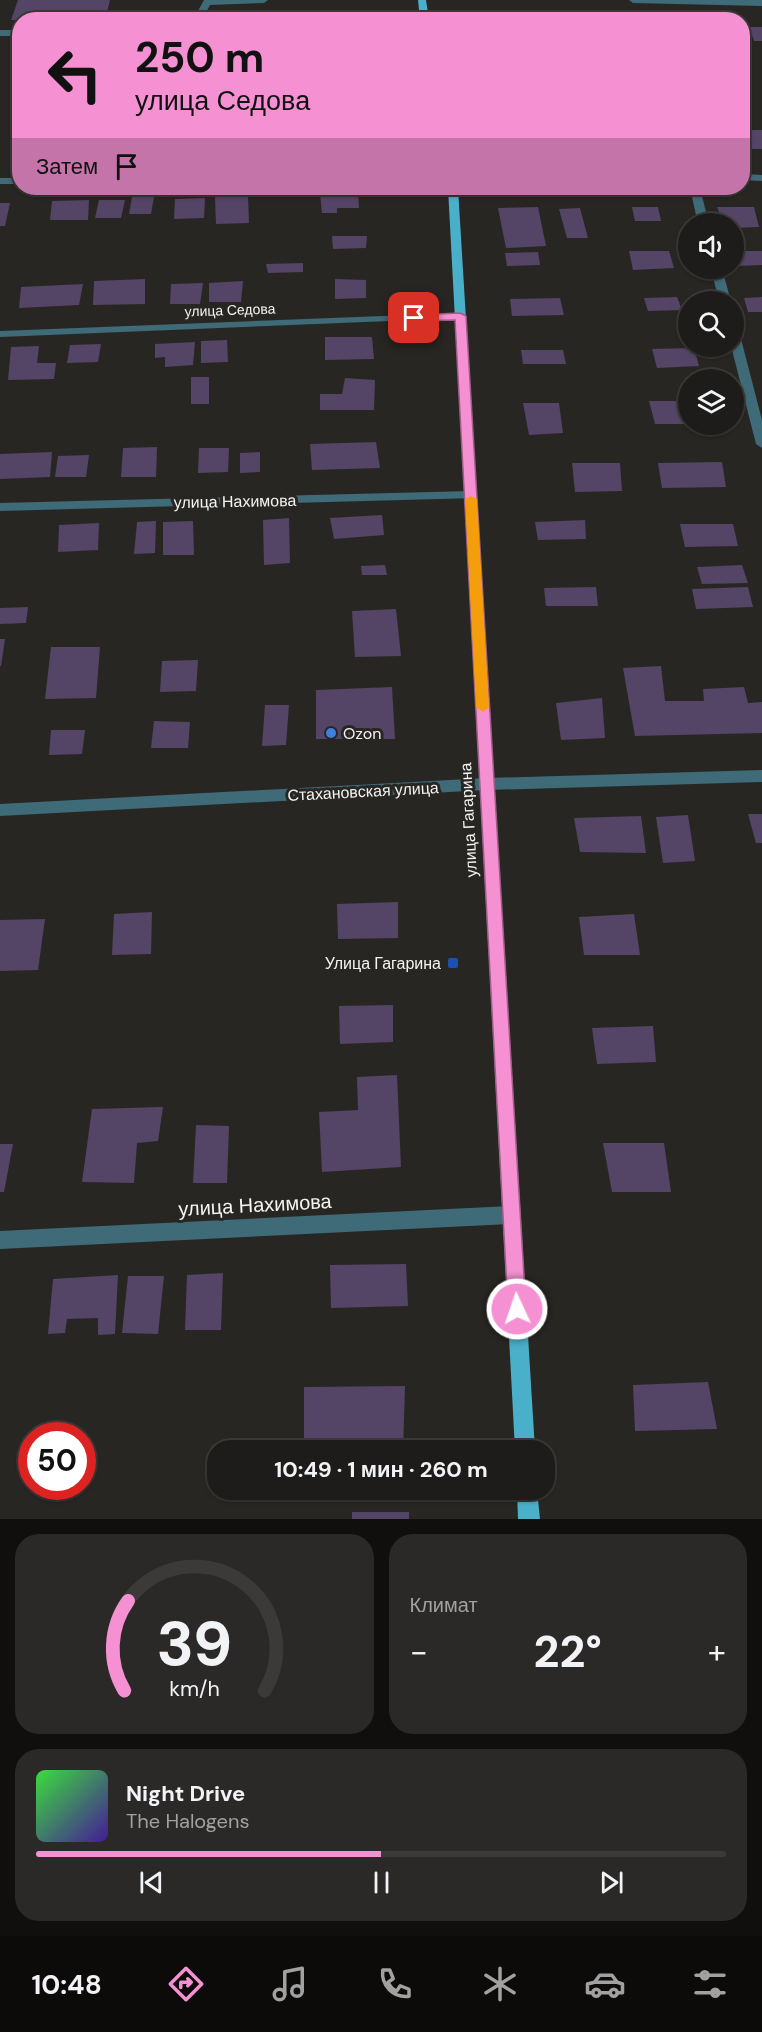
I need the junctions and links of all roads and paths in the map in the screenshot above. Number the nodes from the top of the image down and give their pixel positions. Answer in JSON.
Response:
{"nodes":[{"id":1,"x":264,"y":0,"type":"edge"},
{"id":2,"x":633,"y":0,"type":"edge"},
{"id":3,"x":208,"y":1,"type":"edge"},
{"id":4,"x":762,"y":3,"type":"edge"},
{"id":5,"x":453,"y":195,"type":"edge"},
{"id":6,"x":697,"y":195,"type":"edge"},
{"id":7,"x":701,"y":213,"type":"edge"},
{"id":8,"x":460,"y":316,"type":"junction"},
{"id":9,"x":0,"y":334,"type":"edge"},
{"id":10,"x":740,"y":357,"type":"edge"},
{"id":11,"x":762,"y":444,"type":"edge"},
{"id":12,"x":471,"y":495,"type":"junction"},
{"id":13,"x":0,"y":507,"type":"edge"},
{"id":14,"x":762,"y":776,"type":"edge"},
{"id":15,"x":487,"y":784,"type":"junction"},
{"id":16,"x":0,"y":810,"type":"edge"},
{"id":17,"x":512,"y":1215,"type":"junction"},
{"id":18,"x":0,"y":1240,"type":"edge"},
{"id":19,"x":524,"y":1440,"type":"edge"},
{"id":20,"x":528,"y":1500,"type":"edge"},
{"id":21,"x":529,"y":1519,"type":"edge"}],
"edges":[{"from":1,"to":3,"type":"street"},
{"from":2,"to":4,"type":"street"},
{"from":5,"to":8,"type":"main road","name":"улица Гагарина"},
{"from":6,"to":7,"type":"street"},
{"from":8,"to":9,"type":"street","name":"улица Седова"},
{"from":8,"to":12,"type":"main road","name":"улица Гагарина"},
{"from":10,"to":11,"type":"street"},
{"from":12,"to":13,"type":"street","name":"улица Нахимова"},
{"from":12,"to":15,"type":"main road","name":"улица Гагарина"},
{"from":14,"to":15,"type":"street","name":"Стахановская улица"},
{"from":15,"to":16,"type":"street","name":"Стахановская улица"},
{"from":15,"to":17,"type":"main road","name":"улица Гагарина"},
{"from":17,"to":18,"type":"street","name":"улица Нахимова"},
{"from":17,"to":19,"type":"main road","name":"улица Гагарина"},
{"from":20,"to":21,"type":"main road"}]}
